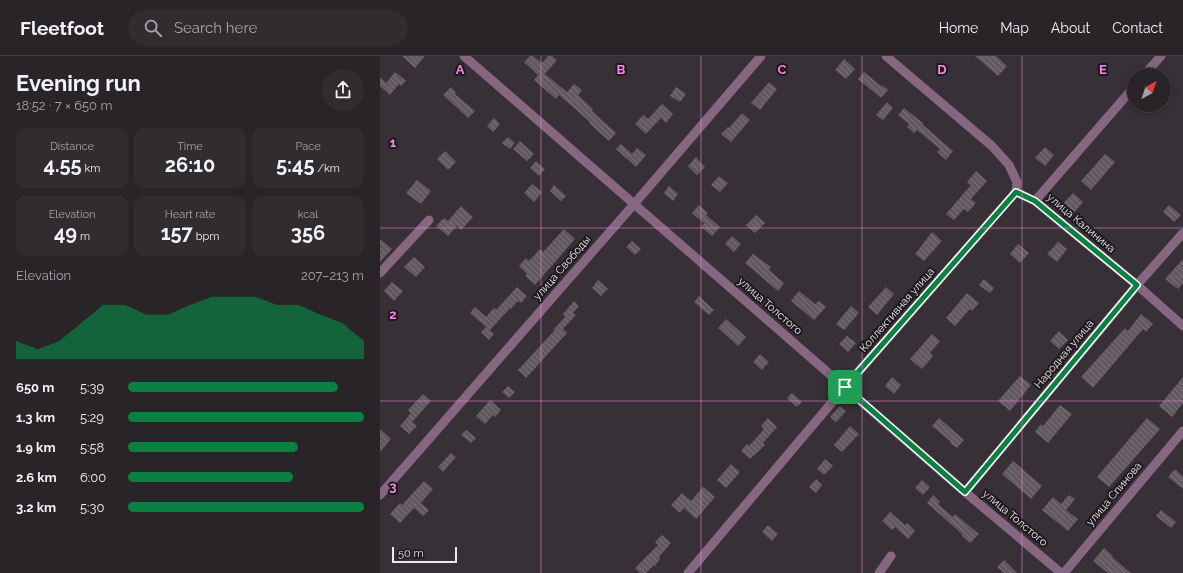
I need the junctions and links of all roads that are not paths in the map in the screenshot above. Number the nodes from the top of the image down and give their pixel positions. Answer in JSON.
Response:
{"nodes":[{"id":1,"x":464,"y":56,"type":"edge"},
{"id":2,"x":761,"y":56,"type":"edge"},
{"id":3,"x":886,"y":56,"type":"edge"},
{"id":4,"x":1161,"y":56,"type":"edge"},
{"id":5,"x":1150,"y":68,"type":"edge"},
{"id":6,"x":1127,"y":95,"type":"edge"},
{"id":7,"x":1016,"y":192,"type":"junction"},
{"id":8,"x":1035,"y":201,"type":"junction"},
{"id":9,"x":635,"y":203,"type":"junction"},
{"id":10,"x":430,"y":220,"type":"dead end"},
{"id":11,"x":1183,"y":233,"type":"edge"},
{"id":12,"x":380,"y":274,"type":"edge"},
{"id":13,"x":1137,"y":285,"type":"junction"},
{"id":14,"x":1183,"y":326,"type":"edge"},
{"id":15,"x":845,"y":387,"type":"junction"},
{"id":16,"x":1183,"y":431,"type":"edge"},
{"id":17,"x":965,"y":492,"type":"junction"},
{"id":18,"x":380,"y":495,"type":"edge"},
{"id":19,"x":891,"y":556,"type":"dead end"},
{"id":20,"x":688,"y":573,"type":"edge"},
{"id":21,"x":879,"y":573,"type":"edge"},
{"id":22,"x":1063,"y":573,"type":"edge"}],
"edges":[{"from":1,"to":9,"type":"street","name":"улица Толстого"},
{"from":2,"to":9,"type":"street","name":"улица Свободы"},
{"from":3,"to":7,"type":"street"},
{"from":4,"to":5,"type":"street"},
{"from":6,"to":8,"type":"street"},
{"from":7,"to":8,"type":"street","name":"улица Калинина"},
{"from":7,"to":15,"type":"street","name":"Коллективная улица"},
{"from":8,"to":13,"type":"street","name":"улица Калинина"},
{"from":9,"to":15,"type":"street","name":"улица Толстого"},
{"from":9,"to":18,"type":"street","name":"улица Свободы"},
{"from":10,"to":12,"type":"street"},
{"from":11,"to":13,"type":"street","name":"Народная улица"},
{"from":13,"to":14,"type":"street","name":"улица Калинина"},
{"from":13,"to":17,"type":"street","name":"Народная улица"},
{"from":15,"to":17,"type":"street","name":"улица Толстого"},
{"from":15,"to":20,"type":"street","name":"Коллективная улица"},
{"from":16,"to":22,"type":"street","name":"улица Спинова"},
{"from":17,"to":22,"type":"street","name":"улица Толстого"},
{"from":19,"to":21,"type":"street"}]}
